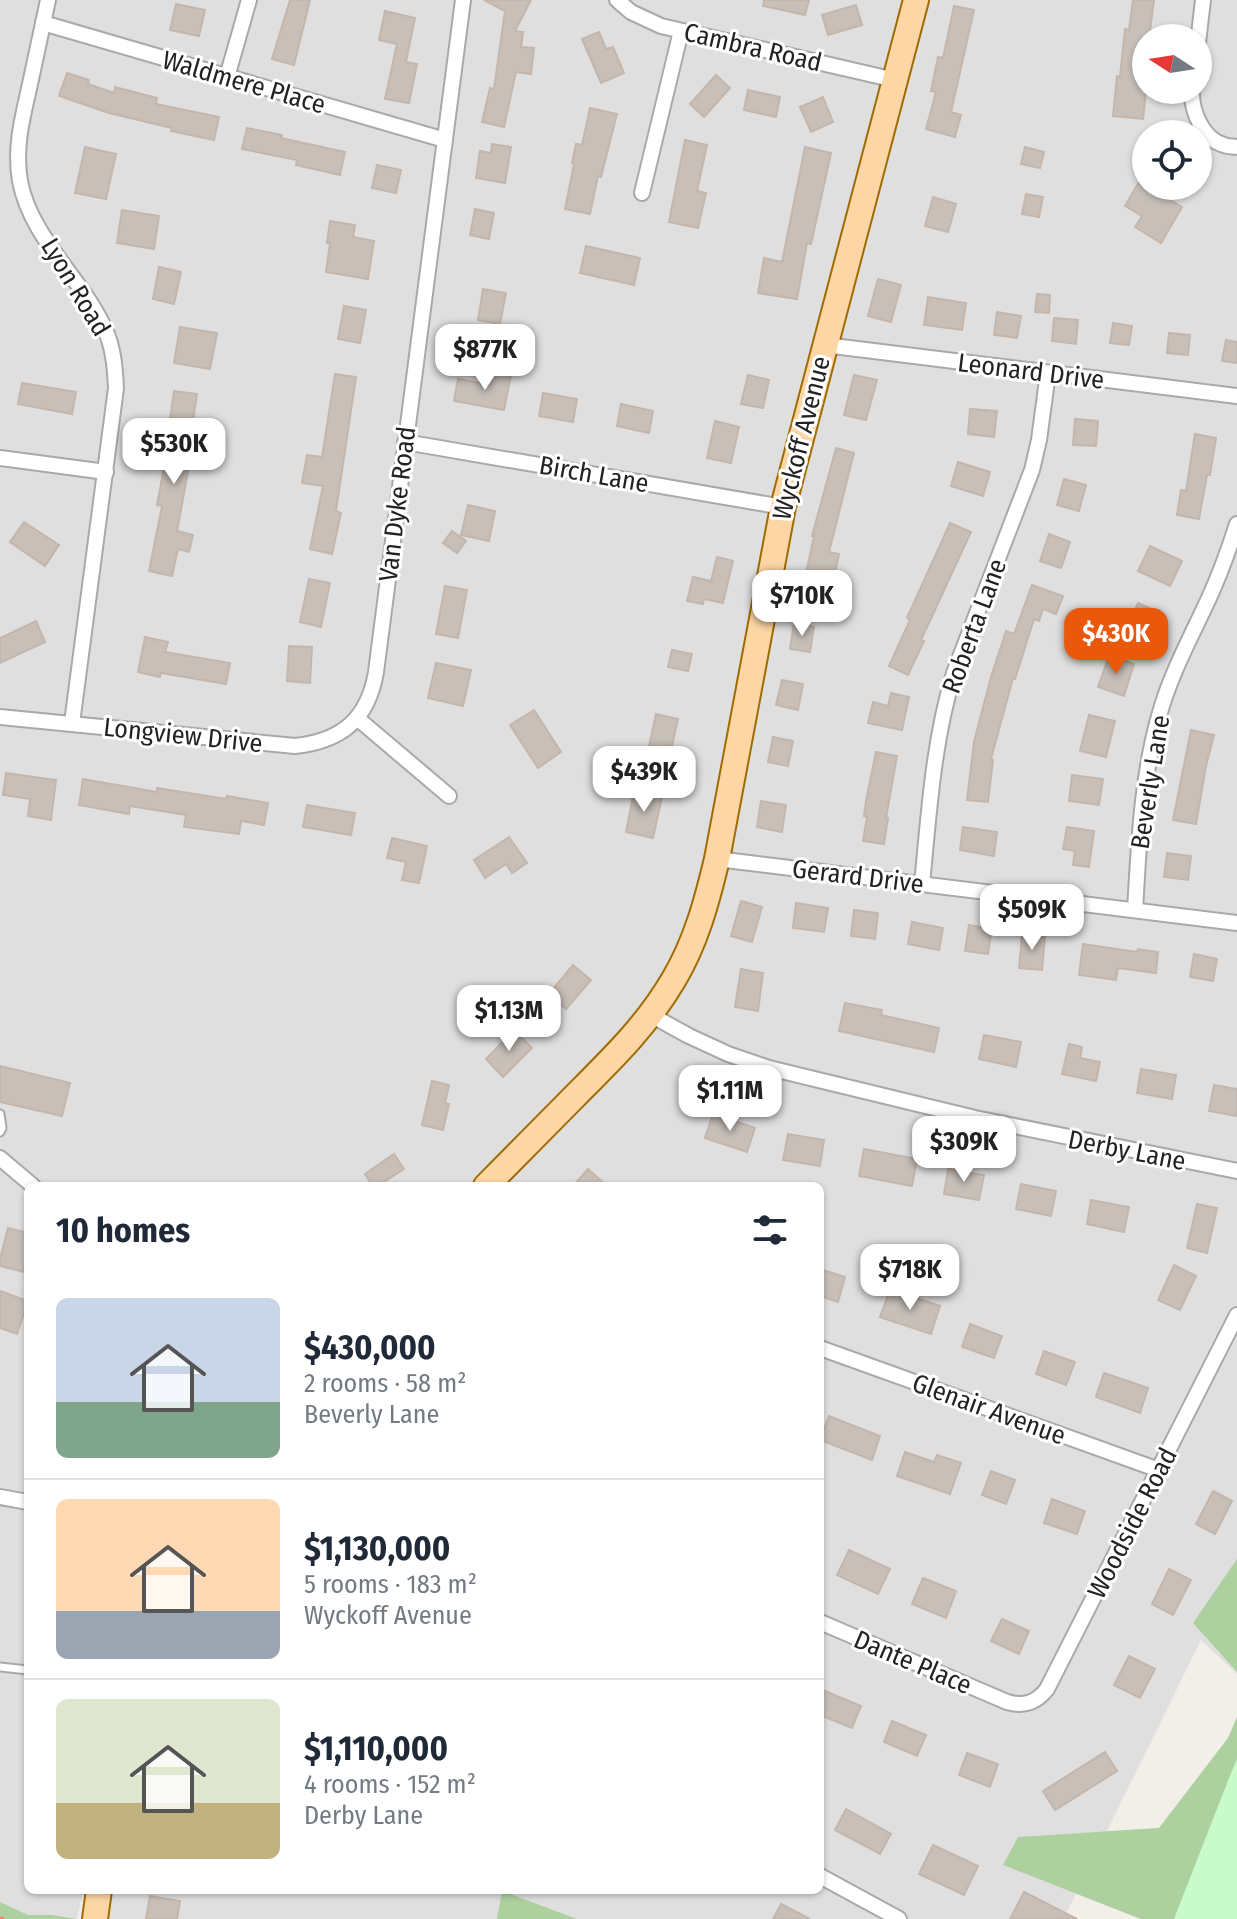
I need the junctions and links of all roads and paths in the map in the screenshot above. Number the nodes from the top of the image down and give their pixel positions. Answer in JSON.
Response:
{"nodes":[{"id":1,"x":48,"y":0,"type":"edge"},
{"id":2,"x":249,"y":0,"type":"edge"},
{"id":3,"x":463,"y":0,"type":"edge"},
{"id":4,"x":617,"y":0,"type":"edge"},
{"id":5,"x":916,"y":0,"type":"edge"},
{"id":6,"x":1203,"y":0,"type":"edge"},
{"id":7,"x":43,"y":23,"type":"junction"},
{"id":8,"x":1200,"y":24,"type":"edge"},
{"id":9,"x":681,"y":31,"type":"junction"},
{"id":10,"x":227,"y":77,"type":"junction"},
{"id":11,"x":895,"y":80,"type":"junction"},
{"id":12,"x":1193,"y":104,"type":"edge"},
{"id":13,"x":445,"y":140,"type":"junction"},
{"id":14,"x":1237,"y":147,"type":"edge"},
{"id":15,"x":642,"y":193,"type":"dead end"},
{"id":16,"x":825,"y":345,"type":"junction"},
{"id":17,"x":1048,"y":373,"type":"junction"},
{"id":18,"x":1237,"y":396,"type":"edge"},
{"id":19,"x":405,"y":442,"type":"junction"},
{"id":20,"x":0,"y":458,"type":"edge"},
{"id":21,"x":106,"y":472,"type":"junction"},
{"id":22,"x":783,"y":507,"type":"junction"},
{"id":23,"x":1237,"y":524,"type":"edge"},
{"id":24,"x":0,"y":717,"type":"edge"},
{"id":25,"x":357,"y":718,"type":"junction"},
{"id":26,"x":72,"y":723,"type":"junction"},
{"id":27,"x":449,"y":796,"type":"dead end"},
{"id":28,"x":717,"y":859,"type":"junction"},
{"id":29,"x":922,"y":884,"type":"junction"},
{"id":30,"x":1135,"y":910,"type":"junction"},
{"id":31,"x":1237,"y":923,"type":"edge"},
{"id":32,"x":651,"y":1015,"type":"junction"},
{"id":33,"x":0,"y":1114,"type":"edge"},
{"id":34,"x":0,"y":1132,"type":"edge"},
{"id":35,"x":0,"y":1158,"type":"edge"},
{"id":36,"x":1237,"y":1171,"type":"edge"},
{"id":37,"x":28,"y":1182,"type":"edge"},
{"id":38,"x":490,"y":1182,"type":"edge"},
{"id":39,"x":1237,"y":1315,"type":"edge"},
{"id":40,"x":824,"y":1349,"type":"edge"},
{"id":41,"x":1159,"y":1470,"type":"junction"},
{"id":42,"x":0,"y":1497,"type":"edge"},
{"id":43,"x":24,"y":1501,"type":"edge"},
{"id":44,"x":824,"y":1624,"type":"edge"},
{"id":45,"x":0,"y":1667,"type":"edge"},
{"id":46,"x":24,"y":1670,"type":"edge"},
{"id":47,"x":1007,"y":1702,"type":"joint"},
{"id":48,"x":824,"y":1878,"type":"edge"},
{"id":49,"x":98,"y":1894,"type":"edge"},
{"id":50,"x":0,"y":1918,"type":"edge"},
{"id":51,"x":7,"y":1919,"type":"edge"},
{"id":52,"x":95,"y":1919,"type":"edge"},
{"id":53,"x":899,"y":1919,"type":"edge"}],
"edges":[{"from":1,"to":7,"type":"street","name":"Lyon Road"},
{"from":2,"to":10,"type":"street"},
{"from":3,"to":13,"type":"street","name":"Van Dyke Road"},
{"from":4,"to":9,"type":"street","name":"Cambra Road"},
{"from":5,"to":11,"type":"main road","name":"Wyckoff Avenue"},
{"from":6,"to":8,"type":"street"},
{"from":7,"to":10,"type":"street","name":"Waldmere Place"},
{"from":7,"to":21,"type":"street","name":"Lyon Road"},
{"from":9,"to":11,"type":"street","name":"Cambra Road"},
{"from":9,"to":15,"type":"street"},
{"from":10,"to":13,"type":"street","name":"Waldmere Place"},
{"from":11,"to":16,"type":"main road","name":"Wyckoff Avenue"},
{"from":12,"to":14,"type":"street"},
{"from":13,"to":19,"type":"street","name":"Van Dyke Road"},
{"from":16,"to":17,"type":"street","name":"Leonard Drive"},
{"from":16,"to":22,"type":"main road","name":"Wyckoff Avenue"},
{"from":17,"to":18,"type":"street","name":"Leonard Drive"},
{"from":17,"to":29,"type":"street","name":"Roberta Lane"},
{"from":19,"to":22,"type":"street","name":"Birch Lane"},
{"from":19,"to":25,"type":"street","name":"Van Dyke Road"},
{"from":20,"to":21,"type":"street"},
{"from":21,"to":26,"type":"street","name":"Lyon Road"},
{"from":22,"to":28,"type":"main road","name":"Wyckoff Avenue"},
{"from":23,"to":30,"type":"street","name":"Beverly Lane"},
{"from":24,"to":26,"type":"street","name":"Longview Drive"},
{"from":25,"to":26,"type":"street","name":"Longview Drive"},
{"from":25,"to":27,"type":"street"},
{"from":28,"to":29,"type":"street","name":"Gerard Drive"},
{"from":28,"to":32,"type":"main road","name":"Wyckoff Avenue"},
{"from":29,"to":30,"type":"street","name":"Gerard Drive"},
{"from":30,"to":31,"type":"street","name":"Gerard Drive"},
{"from":32,"to":36,"type":"street","name":"Derby Lane"},
{"from":32,"to":38,"type":"main road","name":"Wyckoff Avenue"},
{"from":33,"to":34,"type":"lane"},
{"from":35,"to":37,"type":"street"},
{"from":39,"to":41,"type":"street","name":"Woodside Road"},
{"from":40,"to":41,"type":"street","name":"Glenair Avenue"},
{"from":41,"to":47,"type":"street","name":"Woodside Road"},
{"from":42,"to":43,"type":"street"},
{"from":44,"to":47,"type":"street","name":"Dante Place"},
{"from":45,"to":46,"type":"lane"},
{"from":48,"to":53,"type":"street"},
{"from":49,"to":52,"type":"main road"},
{"from":50,"to":51,"type":"path"}]}
